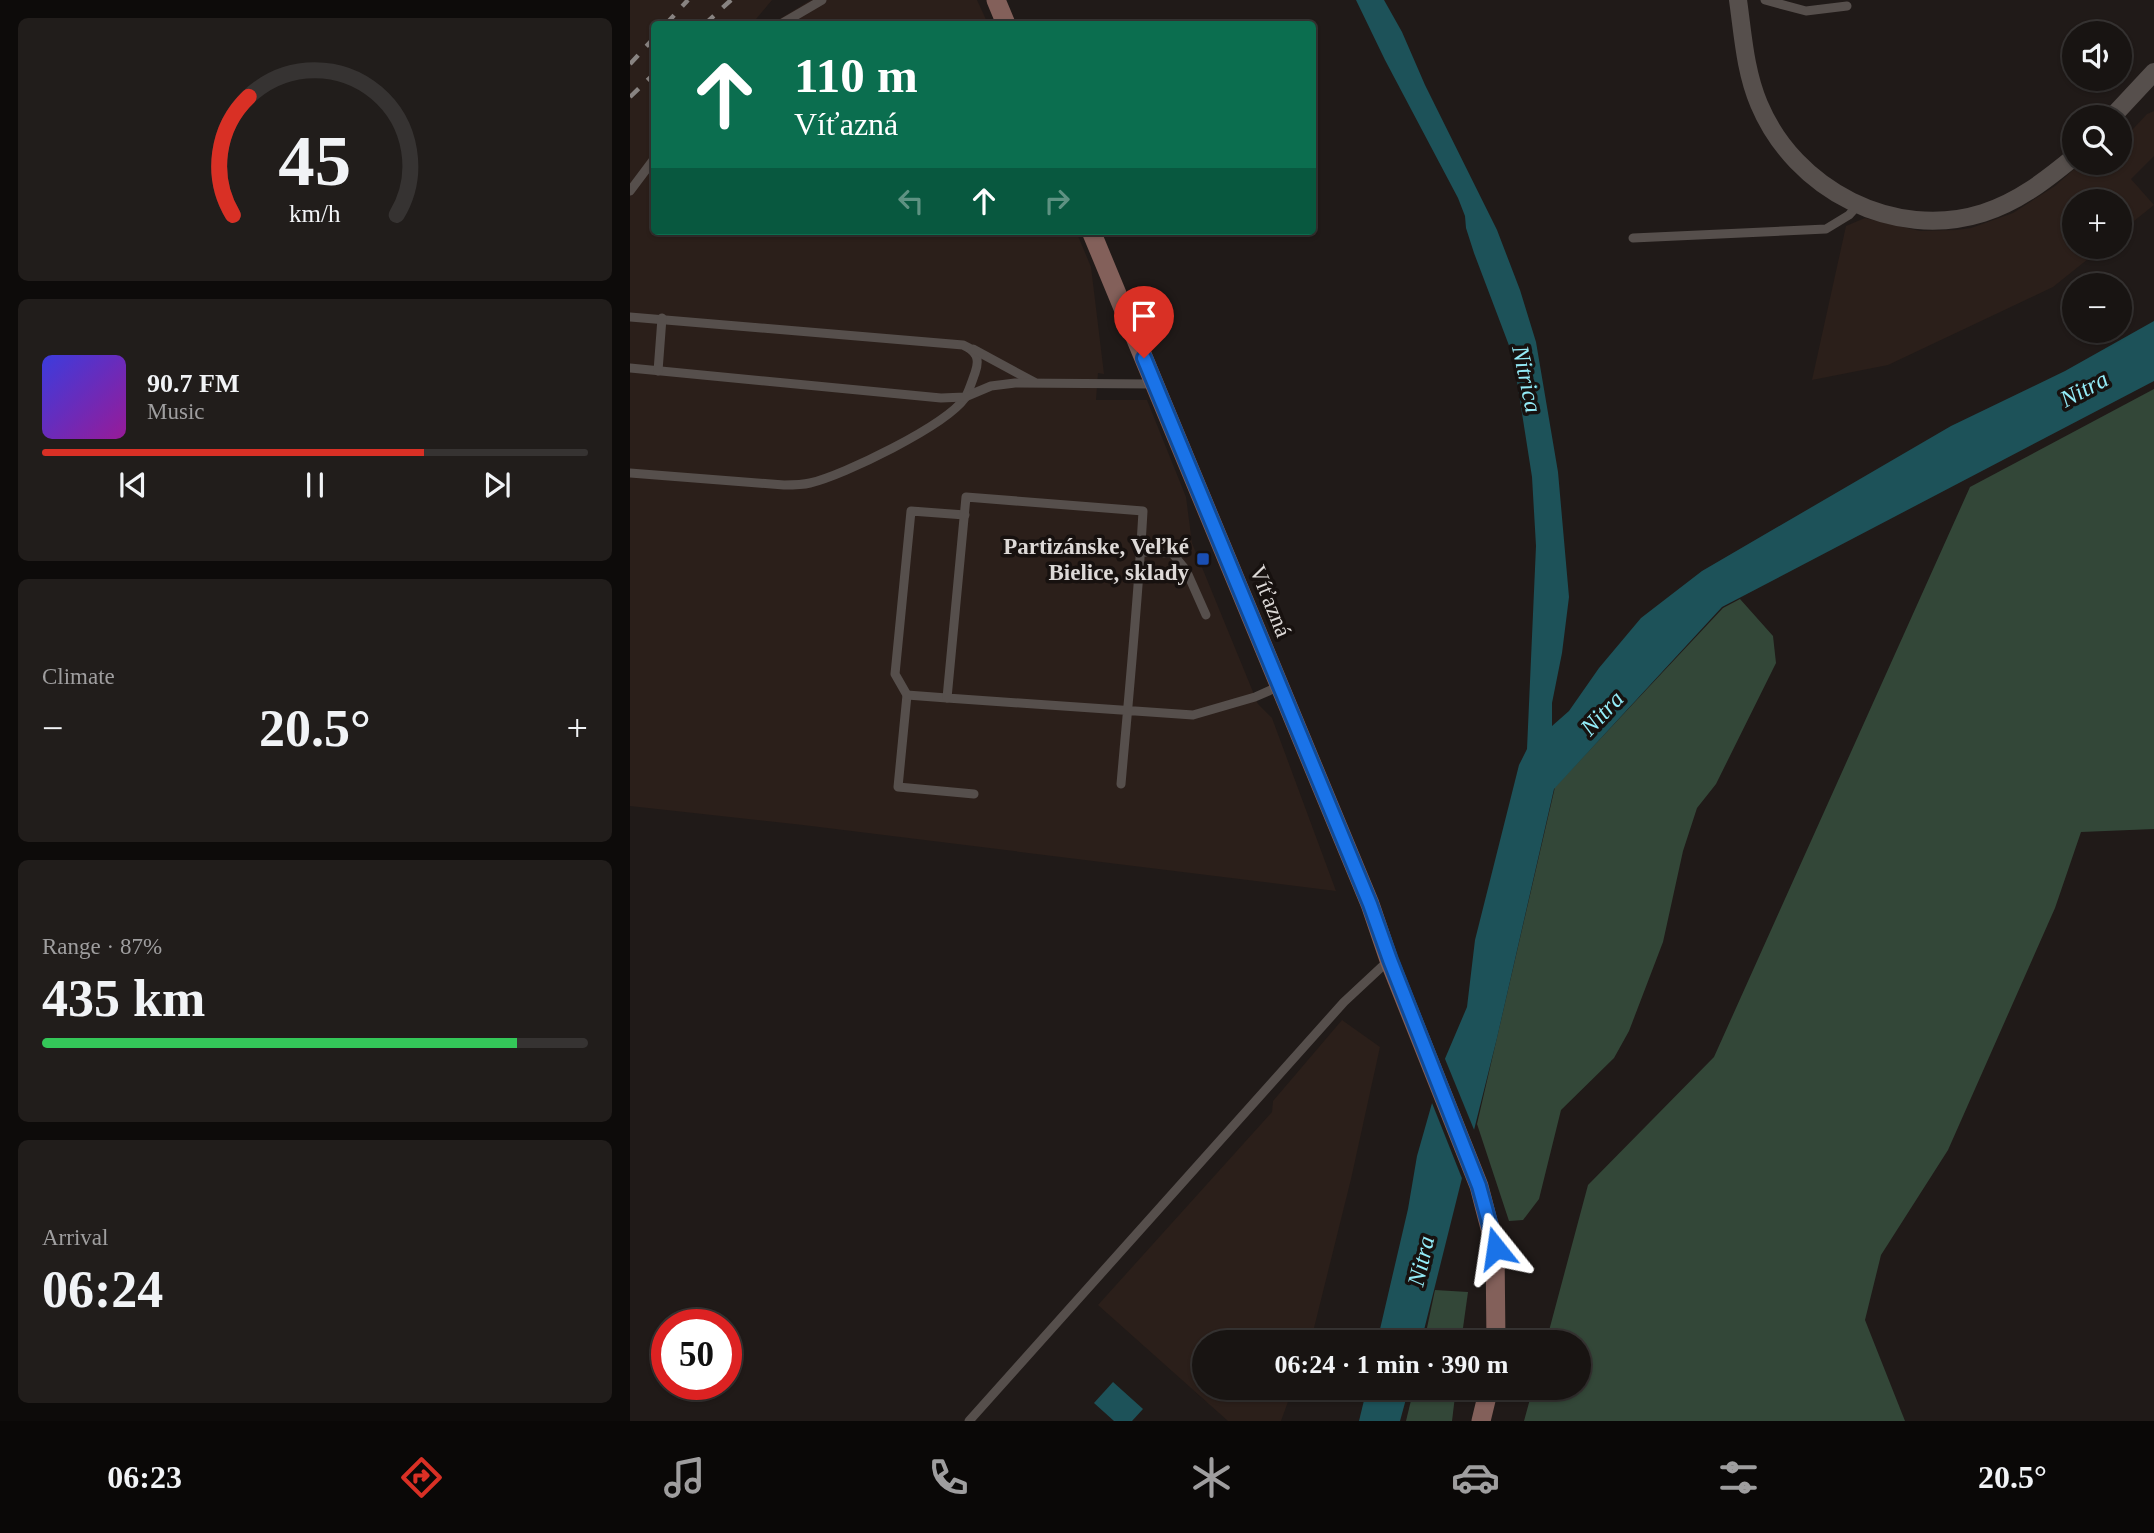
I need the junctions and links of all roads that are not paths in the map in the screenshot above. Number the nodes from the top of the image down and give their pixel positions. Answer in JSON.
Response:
{"nodes":[{"id":1,"x":822,"y":0,"type":"edge"},
{"id":2,"x":996,"y":0,"type":"edge"},
{"id":3,"x":1738,"y":0,"type":"edge"},
{"id":4,"x":1765,"y":0,"type":"edge"},
{"id":5,"x":1847,"y":6,"type":"dead end"},
{"id":6,"x":786,"y":21,"type":"edge"},
{"id":7,"x":1005,"y":21,"type":"edge"},
{"id":8,"x":2154,"y":72,"type":"edge"},
{"id":9,"x":2123,"y":105,"type":"edge"},
{"id":10,"x":651,"y":163,"type":"edge"},
{"id":11,"x":2062,"y":167,"type":"edge"},
{"id":12,"x":630,"y":191,"type":"edge"},
{"id":13,"x":1858,"y":205,"type":"junction"},
{"id":14,"x":1093,"y":235,"type":"edge"},
{"id":15,"x":1633,"y":238,"type":"dead end"},
{"id":16,"x":630,"y":317,"type":"edge"},
{"id":17,"x":662,"y":318,"type":"junction"},
{"id":18,"x":971,"y":348,"type":"junction"},
{"id":19,"x":630,"y":368,"type":"edge"},
{"id":20,"x":658,"y":371,"type":"junction"},
{"id":21,"x":1035,"y":383,"type":"junction"},
{"id":22,"x":1155,"y":384,"type":"junction"},
{"id":23,"x":965,"y":397,"type":"junction"},
{"id":24,"x":630,"y":473,"type":"edge"},
{"id":25,"x":965,"y":516,"type":"junction"},
{"id":26,"x":1140,"y":552,"type":"junction"},
{"id":27,"x":1206,"y":615,"type":"dead end"},
{"id":28,"x":1280,"y":686,"type":"junction"},
{"id":29,"x":907,"y":695,"type":"junction"},
{"id":30,"x":947,"y":698,"type":"junction"},
{"id":31,"x":1127,"y":712,"type":"junction"},
{"id":32,"x":1121,"y":785,"type":"dead end"},
{"id":33,"x":974,"y":794,"type":"dead end"},
{"id":34,"x":1390,"y":960,"type":"junction"},
{"id":35,"x":1496,"y":1330,"type":"edge"},
{"id":36,"x":1486,"y":1400,"type":"edge"},
{"id":37,"x":969,"y":1421,"type":"edge"},
{"id":38,"x":1481,"y":1421,"type":"edge"}],
"edges":[{"from":1,"to":6,"type":"lane"},
{"from":2,"to":7,"type":"main road"},
{"from":3,"to":13,"type":"street"},
{"from":4,"to":5,"type":"lane"},
{"from":8,"to":9,"type":"street"},
{"from":10,"to":12,"type":"lane"},
{"from":11,"to":13,"type":"street"},
{"from":13,"to":15,"type":"lane"},
{"from":14,"to":22,"type":"main road","name":"Víťazná"},
{"from":16,"to":17,"type":"lane"},
{"from":17,"to":18,"type":"lane"},
{"from":17,"to":20,"type":"lane"},
{"from":18,"to":21,"type":"lane"},
{"from":18,"to":23,"type":"lane"},
{"from":19,"to":20,"type":"lane"},
{"from":20,"to":23,"type":"lane"},
{"from":21,"to":22,"type":"lane"},
{"from":21,"to":23,"type":"lane"},
{"from":22,"to":28,"type":"main road","name":"Víťazná"},
{"from":23,"to":24,"type":"lane"},
{"from":25,"to":26,"type":"lane"},
{"from":25,"to":29,"type":"lane"},
{"from":25,"to":30,"type":"lane"},
{"from":26,"to":27,"type":"lane"},
{"from":26,"to":31,"type":"lane"},
{"from":28,"to":31,"type":"lane"},
{"from":28,"to":34,"type":"main road","name":"Víťazná"},
{"from":29,"to":30,"type":"lane"},
{"from":29,"to":33,"type":"lane"},
{"from":30,"to":31,"type":"lane"},
{"from":31,"to":32,"type":"lane"},
{"from":34,"to":35,"type":"main road","name":"Víťazná"},
{"from":34,"to":37,"type":"lane"},
{"from":36,"to":38,"type":"main road"}]}
